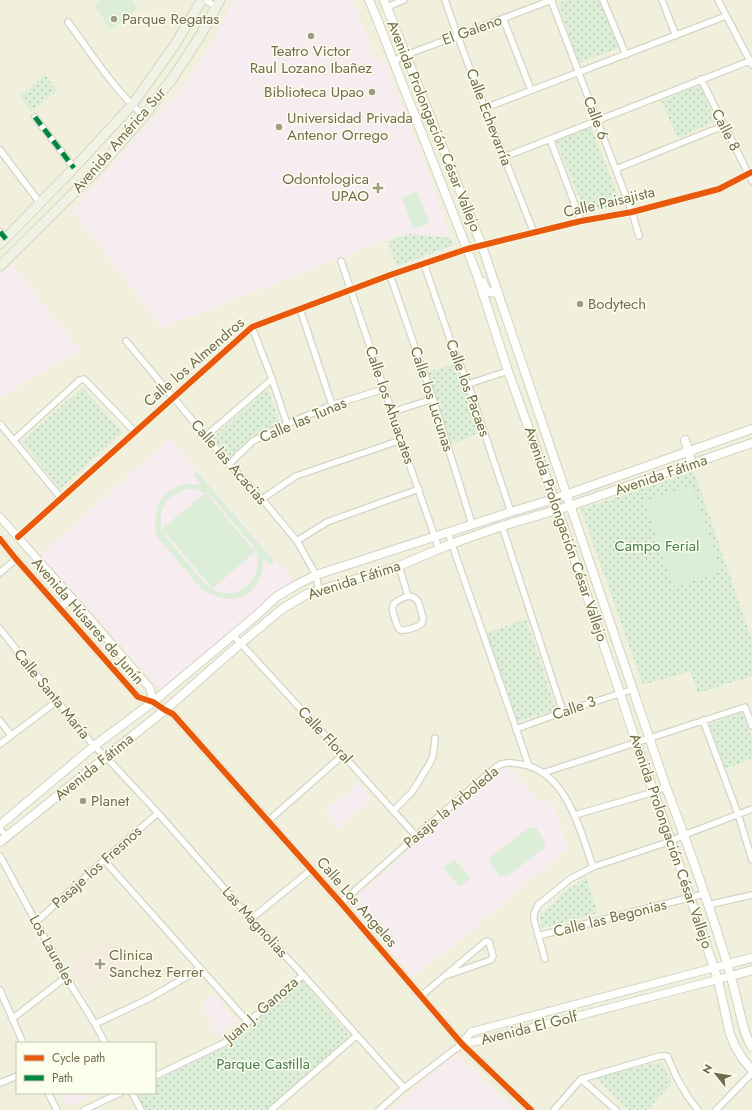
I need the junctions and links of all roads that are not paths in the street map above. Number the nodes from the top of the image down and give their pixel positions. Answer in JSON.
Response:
{"nodes":[{"id":1,"x":202,"y":0,"type":"edge"},
{"id":2,"x":205,"y":0,"type":"edge"},
{"id":3,"x":369,"y":0,"type":"edge"},
{"id":4,"x":404,"y":0,"type":"edge"},
{"id":5,"x":445,"y":0,"type":"edge"},
{"id":6,"x":551,"y":0,"type":"edge"},
{"id":7,"x":604,"y":0,"type":"edge"},
{"id":8,"x":662,"y":0,"type":"edge"},
{"id":9,"x":718,"y":0,"type":"edge"},
{"id":10,"x":386,"y":3,"type":"edge"},
{"id":11,"x":218,"y":4,"type":"edge"},
{"id":12,"x":726,"y":16,"type":"junction"},
{"id":13,"x":503,"y":18,"type":"junction"},
{"id":14,"x":68,"y":22,"type":"dead end"},
{"id":15,"x":457,"y":36,"type":"junction"},
{"id":16,"x":676,"y":36,"type":"junction"},
{"id":17,"x":406,"y":55,"type":"junction"},
{"id":18,"x":626,"y":55,"type":"junction"},
{"id":19,"x":393,"y":60,"type":"junction"},
{"id":20,"x":751,"y":62,"type":"edge"},
{"id":21,"x":578,"y":72,"type":"junction"},
{"id":22,"x":701,"y":79,"type":"junction"},
{"id":23,"x":531,"y":90,"type":"junction"},
{"id":24,"x":132,"y":105,"type":"junction"},
{"id":25,"x":485,"y":108,"type":"junction"},
{"id":26,"x":144,"y":116,"type":"junction"},
{"id":27,"x":36,"y":117,"type":"dead end"},
{"id":28,"x":597,"y":120,"type":"junction"},
{"id":29,"x":724,"y":126,"type":"junction"},
{"id":30,"x":550,"y":138,"type":"junction"},
{"id":31,"x":0,"y":150,"type":"edge"},
{"id":32,"x":504,"y":157,"type":"junction"},
{"id":33,"x":74,"y":168,"type":"junction"},
{"id":34,"x":616,"y":169,"type":"junction"},
{"id":35,"x":750,"y":173,"type":"edge"},
{"id":36,"x":752,"y":181,"type":"edge"},
{"id":37,"x":40,"y":203,"type":"junction"},
{"id":38,"x":632,"y":212,"type":"junction"},
{"id":39,"x":581,"y":221,"type":"junction"},
{"id":40,"x":534,"y":233,"type":"junction"},
{"id":41,"x":639,"y":236,"type":"dead end"},
{"id":42,"x":2,"y":238,"type":"edge"},
{"id":43,"x":482,"y":246,"type":"junction"},
{"id":44,"x":467,"y":249,"type":"junction"},
{"id":45,"x":341,"y":261,"type":"dead end"},
{"id":46,"x":424,"y":264,"type":"junction"},
{"id":47,"x":0,"y":266,"type":"edge"},
{"id":48,"x":476,"y":272,"type":"junction"},
{"id":49,"x":390,"y":275,"type":"junction"},
{"id":50,"x":351,"y":290,"type":"junction"},
{"id":51,"x":498,"y":292,"type":"junction"},
{"id":52,"x":300,"y":309,"type":"junction"},
{"id":53,"x":504,"y":312,"type":"junction"},
{"id":54,"x":490,"y":315,"type":"junction"},
{"id":55,"x":252,"y":327,"type":"junction"},
{"id":56,"x":126,"y":341,"type":"dead end"},
{"id":57,"x":508,"y":371,"type":"junction"},
{"id":58,"x":272,"y":379,"type":"junction"},
{"id":59,"x":468,"y":384,"type":"junction"},
{"id":60,"x":384,"y":389,"type":"junction"},
{"id":61,"x":174,"y":397,"type":"junction"},
{"id":62,"x":433,"y":399,"type":"junction"},
{"id":63,"x":332,"y":406,"type":"junction"},
{"id":64,"x":392,"y":412,"type":"junction"},
{"id":65,"x":0,"y":424,"type":"edge"},
{"id":66,"x":287,"y":424,"type":"junction"},
{"id":67,"x":752,"y":429,"type":"edge"},
{"id":68,"x":135,"y":432,"type":"junction"},
{"id":69,"x":206,"y":436,"type":"junction"},
{"id":70,"x":14,"y":440,"type":"junction"},
{"id":71,"x":401,"y":440,"type":"junction"},
{"id":72,"x":684,"y":440,"type":"dead end"},
{"id":73,"x":752,"y":443,"type":"edge"},
{"id":74,"x":688,"y":452,"type":"junction"},
{"id":75,"x":553,"y":456,"type":"junction"},
{"id":76,"x":540,"y":460,"type":"junction"},
{"id":77,"x":229,"y":464,"type":"junction"},
{"id":78,"x":692,"y":464,"type":"junction"},
{"id":79,"x":418,"y":489,"type":"junction"},
{"id":80,"x":566,"y":494,"type":"junction"},
{"id":81,"x":61,"y":498,"type":"junction"},
{"id":82,"x":262,"y":499,"type":"junction"},
{"id":83,"x":554,"y":499,"type":"junction"},
{"id":84,"x":570,"y":506,"type":"junction"},
{"id":85,"x":557,"y":509,"type":"junction"},
{"id":86,"x":511,"y":512,"type":"junction"},
{"id":87,"x":0,"y":517,"type":"edge"},
{"id":88,"x":472,"y":524,"type":"junction"},
{"id":89,"x":502,"y":526,"type":"junction"},
{"id":90,"x":448,"y":533,"type":"junction"},
{"id":91,"x":18,"y":537,"type":"junction"},
{"id":92,"x":436,"y":537,"type":"junction"},
{"id":93,"x":0,"y":539,"type":"edge"},
{"id":94,"x":297,"y":541,"type":"junction"},
{"id":95,"x":451,"y":544,"type":"junction"},
{"id":96,"x":439,"y":549,"type":"junction"},
{"id":97,"x":16,"y":559,"type":"junction"},
{"id":98,"x":399,"y":566,"type":"junction"},
{"id":99,"x":0,"y":573,"type":"edge"},
{"id":100,"x":316,"y":575,"type":"junction"},
{"id":101,"x":319,"y":590,"type":"junction"},
{"id":102,"x":408,"y":596,"type":"junction"},
{"id":103,"x":72,"y":598,"type":"junction"},
{"id":104,"x":59,"y":608,"type":"junction"},
{"id":105,"x":0,"y":629,"type":"edge"},
{"id":106,"x":233,"y":635,"type":"junction"},
{"id":107,"x":240,"y":644,"type":"junction"},
{"id":108,"x":634,"y":689,"type":"junction"},
{"id":109,"x":620,"y":693,"type":"junction"},
{"id":110,"x":56,"y":701,"type":"junction"},
{"id":111,"x":153,"y":702,"type":"junction"},
{"id":112,"x":165,"y":710,"type":"junction"},
{"id":113,"x":563,"y":712,"type":"junction"},
{"id":114,"x":703,"y":720,"type":"junction"},
{"id":115,"x":0,"y":721,"type":"edge"},
{"id":116,"x":752,"y":726,"type":"edge"},
{"id":117,"x":516,"y":729,"type":"junction"},
{"id":118,"x":11,"y":735,"type":"junction"},
{"id":119,"x":435,"y":738,"type":"dead end"},
{"id":120,"x":650,"y":738,"type":"junction"},
{"id":121,"x":636,"y":742,"type":"junction"},
{"id":122,"x":0,"y":744,"type":"edge"},
{"id":123,"x":94,"y":746,"type":"junction"},
{"id":124,"x":343,"y":755,"type":"junction"},
{"id":125,"x":106,"y":757,"type":"junction"},
{"id":126,"x":529,"y":766,"type":"junction"},
{"id":127,"x":543,"y":772,"type":"junction"},
{"id":128,"x":666,"y":787,"type":"junction"},
{"id":129,"x":654,"y":792,"type":"junction"},
{"id":130,"x":752,"y":810,"type":"edge"},
{"id":131,"x":393,"y":811,"type":"junction"},
{"id":132,"x":158,"y":813,"type":"junction"},
{"id":133,"x":738,"y":814,"type":"junction"},
{"id":134,"x":575,"y":815,"type":"junction"},
{"id":135,"x":268,"y":821,"type":"junction"},
{"id":136,"x":0,"y":825,"type":"edge"},
{"id":137,"x":0,"y":829,"type":"edge"},
{"id":138,"x":684,"y":835,"type":"junction"},
{"id":139,"x":416,"y":836,"type":"junction"},
{"id":140,"x":7,"y":837,"type":"junction"},
{"id":141,"x":671,"y":841,"type":"junction"},
{"id":142,"x":0,"y":842,"type":"edge"},
{"id":143,"x":0,"y":856,"type":"edge"},
{"id":144,"x":104,"y":860,"type":"junction"},
{"id":145,"x":752,"y":860,"type":"edge"},
{"id":146,"x":593,"y":867,"type":"junction"},
{"id":147,"x":311,"y":870,"type":"junction"},
{"id":148,"x":704,"y":894,"type":"junction"},
{"id":149,"x":752,"y":895,"type":"edge"},
{"id":150,"x":690,"y":898,"type":"junction"},
{"id":151,"x":341,"y":903,"type":"junction"},
{"id":152,"x":708,"y":905,"type":"junction"},
{"id":153,"x":251,"y":919,"type":"junction"},
{"id":154,"x":36,"y":922,"type":"junction"},
{"id":155,"x":538,"y":936,"type":"junction"},
{"id":156,"x":752,"y":958,"type":"edge"},
{"id":157,"x":545,"y":959,"type":"dead end"},
{"id":158,"x":728,"y":964,"type":"junction"},
{"id":159,"x":714,"y":968,"type":"junction"},
{"id":160,"x":200,"y":969,"type":"junction"},
{"id":161,"x":752,"y":970,"type":"edge"},
{"id":162,"x":303,"y":974,"type":"junction"},
{"id":163,"x":445,"y":976,"type":"junction"},
{"id":164,"x":731,"y":976,"type":"junction"},
{"id":165,"x":66,"y":977,"type":"junction"},
{"id":166,"x":718,"y":980,"type":"junction"},
{"id":167,"x":0,"y":990,"type":"edge"},
{"id":168,"x":421,"y":996,"type":"junction"},
{"id":169,"x":559,"y":1008,"type":"junction"},
{"id":170,"x":12,"y":1019,"type":"junction"},
{"id":171,"x":563,"y":1020,"type":"junction"},
{"id":172,"x":248,"y":1022,"type":"junction"},
{"id":173,"x":95,"y":1024,"type":"junction"},
{"id":174,"x":356,"y":1036,"type":"junction"},
{"id":175,"x":23,"y":1042,"type":"edge"},
{"id":176,"x":104,"y":1042,"type":"edge"},
{"id":177,"x":462,"y":1044,"type":"junction"},
{"id":178,"x":752,"y":1047,"type":"edge"},
{"id":179,"x":752,"y":1072,"type":"edge"},
{"id":180,"x":16,"y":1076,"type":"edge"},
{"id":181,"x":156,"y":1076,"type":"edge"},
{"id":182,"x":580,"y":1079,"type":"junction"},
{"id":183,"x":0,"y":1083,"type":"edge"},
{"id":184,"x":404,"y":1088,"type":"junction"},
{"id":185,"x":49,"y":1094,"type":"edge"},
{"id":186,"x":118,"y":1094,"type":"edge"},
{"id":187,"x":133,"y":1094,"type":"edge"},
{"id":188,"x":57,"y":1110,"type":"edge"},
{"id":189,"x":84,"y":1110,"type":"edge"},
{"id":190,"x":141,"y":1110,"type":"edge"},
{"id":191,"x":271,"y":1110,"type":"edge"},
{"id":192,"x":379,"y":1110,"type":"edge"},
{"id":193,"x":531,"y":1110,"type":"edge"},
{"id":194,"x":554,"y":1110,"type":"edge"},
{"id":195,"x":616,"y":1110,"type":"edge"},
{"id":196,"x":698,"y":1110,"type":"edge"},
{"id":197,"x":716,"y":1110,"type":"edge"}],
"edges":[{"from":1,"to":24,"type":"main road","name":"Avenida América Sur"},
{"from":2,"to":11,"type":"street"},
{"from":3,"to":19,"type":"main road","name":"Avenida Prolongación César Vallejo"},
{"from":4,"to":10,"type":"street"},
{"from":5,"to":15,"type":"street","name":"Calle Echevarría"},
{"from":6,"to":13,"type":"street","name":"El Galeno"},
{"from":6,"to":21,"type":"street","name":"Calle 6"},
{"from":7,"to":18,"type":"street"},
{"from":8,"to":16,"type":"street"},
{"from":9,"to":12,"type":"street"},
{"from":10,"to":17,"type":"main road","name":"Avenida Prolongación César Vallejo"},
{"from":11,"to":26,"type":"main road","name":"Avenida América Sur"},
{"from":12,"to":16,"type":"street"},
{"from":12,"to":20,"type":"street"},
{"from":13,"to":15,"type":"street","name":"El Galeno"},
{"from":13,"to":23,"type":"street"},
{"from":14,"to":24,"type":"street"},
{"from":15,"to":17,"type":"street","name":"El Galeno"},
{"from":15,"to":25,"type":"street","name":"Calle Echevarría"},
{"from":16,"to":18,"type":"street"},
{"from":17,"to":19,"type":"street","name":"El Galeno"},
{"from":17,"to":43,"type":"main road","name":"Avenida Prolongación César Vallejo"},
{"from":18,"to":21,"type":"street"},
{"from":19,"to":44,"type":"main road","name":"Avenida Prolongación César Vallejo"},
{"from":20,"to":22,"type":"street"},
{"from":21,"to":23,"type":"street"},
{"from":21,"to":28,"type":"street","name":"Calle 6"},
{"from":22,"to":28,"type":"street"},
{"from":22,"to":29,"type":"street","name":"Calle 8"},
{"from":23,"to":25,"type":"street"},
{"from":24,"to":26,"type":"street"},
{"from":24,"to":33,"type":"main road","name":"Avenida América Sur"},
{"from":25,"to":32,"type":"street","name":"Calle Echevarría"},
{"from":26,"to":47,"type":"main road","name":"Avenida América Sur"},
{"from":27,"to":33,"type":"street"},
{"from":28,"to":30,"type":"street"},
{"from":28,"to":34,"type":"street","name":"Calle 6"},
{"from":29,"to":34,"type":"street"},
{"from":29,"to":35,"type":"street","name":"Calle 8"},
{"from":30,"to":32,"type":"street"},
{"from":30,"to":39,"type":"street"},
{"from":31,"to":37,"type":"street"},
{"from":32,"to":40,"type":"street","name":"Calle Echevarría"},
{"from":33,"to":37,"type":"main road","name":"Avenida América Sur"},
{"from":34,"to":38,"type":"street","name":"Calle 6"},
{"from":35,"to":36,"type":"street","name":"Calle 8"},
{"from":35,"to":38,"type":"street","name":"Calle Paisajista"},
{"from":37,"to":42,"type":"main road","name":"Avenida América Sur"},
{"from":38,"to":39,"type":"street","name":"Calle Paisajista"},
{"from":38,"to":41,"type":"street","name":"Calle 6"},
{"from":39,"to":40,"type":"street","name":"Calle Paisajista"},
{"from":40,"to":43,"type":"street","name":"Calle Paisajista"},
{"from":43,"to":44,"type":"street","name":"Calle Paisajista"},
{"from":43,"to":51,"type":"main road","name":"Avenida Prolongación César Vallejo"},
{"from":44,"to":46,"type":"street","name":"Calle los Almendros"},
{"from":44,"to":48,"type":"main road","name":"Avenida Prolongación César Vallejo"},
{"from":45,"to":50,"type":"street","name":"Calle los Ahuacates"},
{"from":46,"to":49,"type":"street","name":"Calle los Almendros"},
{"from":46,"to":59,"type":"street","name":"Calle los Pacaes"},
{"from":48,"to":51,"type":"main road"},
{"from":48,"to":54,"type":"main road","name":"Avenida Prolongación César Vallejo"},
{"from":49,"to":50,"type":"street","name":"Calle los Almendros"},
{"from":49,"to":62,"type":"street","name":"Calle los Lucunas"},
{"from":50,"to":52,"type":"street","name":"Calle los Almendros"},
{"from":50,"to":60,"type":"street","name":"Calle los Ahuacates"},
{"from":51,"to":53,"type":"main road","name":"Avenida Prolongación César Vallejo"},
{"from":52,"to":55,"type":"street","name":"Calle los Almendros"},
{"from":52,"to":63,"type":"street"},
{"from":53,"to":54,"type":"main road"},
{"from":53,"to":75,"type":"main road","name":"Avenida Prolongación César Vallejo"},
{"from":54,"to":57,"type":"main road","name":"Avenida Prolongación César Vallejo"},
{"from":55,"to":58,"type":"street"},
{"from":55,"to":61,"type":"street","name":"Calle los Almendros"},
{"from":56,"to":61,"type":"street","name":"Calle las Acacias"},
{"from":57,"to":59,"type":"street"},
{"from":57,"to":76,"type":"main road","name":"Avenida Prolongación César Vallejo"},
{"from":58,"to":66,"type":"street"},
{"from":58,"to":69,"type":"street"},
{"from":59,"to":86,"type":"street","name":"Calle los Pacaes"},
{"from":60,"to":63,"type":"street","name":"Calle las Tunas"},
{"from":60,"to":64,"type":"street","name":"Calle los Ahuacates"},
{"from":61,"to":68,"type":"street","name":"Calle los Almendros"},
{"from":61,"to":69,"type":"street","name":"Calle las Acacias"},
{"from":62,"to":64,"type":"street"},
{"from":62,"to":88,"type":"street","name":"Calle los Lucunas"},
{"from":63,"to":66,"type":"street","name":"Calle las Tunas"},
{"from":64,"to":71,"type":"street","name":"Calle los Ahuacates"},
{"from":65,"to":70,"type":"street"},
{"from":66,"to":77,"type":"street","name":"Calle las Tunas"},
{"from":67,"to":74,"type":"main road","name":"Avenida Fátima"},
{"from":68,"to":70,"type":"street"},
{"from":68,"to":81,"type":"street","name":"Calle los Almendros"},
{"from":69,"to":77,"type":"street","name":"Calle las Acacias"},
{"from":70,"to":81,"type":"street"},
{"from":71,"to":79,"type":"street","name":"Calle los Ahuacates"},
{"from":71,"to":82,"type":"street"},
{"from":72,"to":74,"type":"main road"},
{"from":73,"to":78,"type":"main road","name":"Avenida Fátima"},
{"from":74,"to":78,"type":"main road"},
{"from":74,"to":80,"type":"main road","name":"Avenida Fátima"},
{"from":75,"to":76,"type":"main road"},
{"from":75,"to":80,"type":"main road","name":"Avenida Prolongación César Vallejo"},
{"from":76,"to":83,"type":"main road","name":"Avenida Prolongación César Vallejo"},
{"from":77,"to":82,"type":"street","name":"Calle las Acacias"},
{"from":78,"to":84,"type":"main road","name":"Avenida Fátima"},
{"from":79,"to":92,"type":"street","name":"Calle los Ahuacates"},
{"from":79,"to":94,"type":"street"},
{"from":80,"to":83,"type":"main road","name":"Avenida Fátima"},
{"from":80,"to":84,"type":"main road","name":"Avenida Prolongación César Vallejo"},
{"from":81,"to":91,"type":"street","name":"Calle los Almendros"},
{"from":82,"to":94,"type":"street","name":"Calle las Acacias"},
{"from":83,"to":85,"type":"main road","name":"Avenida Prolongación César Vallejo"},
{"from":83,"to":86,"type":"main road","name":"Avenida Fátima"},
{"from":84,"to":85,"type":"main road","name":"Avenida Fátima"},
{"from":84,"to":108,"type":"main road","name":"Avenida Prolongación César Vallejo"},
{"from":85,"to":89,"type":"main road","name":"Avenida Fátima"},
{"from":85,"to":109,"type":"main road","name":"Avenida Prolongación César Vallejo"},
{"from":86,"to":88,"type":"main road","name":"Avenida Fátima"},
{"from":87,"to":91,"type":"street","name":"Avenida Húsares de Junín"},
{"from":88,"to":90,"type":"main road","name":"Avenida Fátima"},
{"from":89,"to":95,"type":"main road","name":"Avenida Fátima"},
{"from":89,"to":113,"type":"street"},
{"from":90,"to":92,"type":"main road","name":"Avenida Fátima"},
{"from":90,"to":95,"type":"street"},
{"from":91,"to":103,"type":"street","name":"Avenida Húsares de Junín"},
{"from":92,"to":96,"type":"street","name":"Calle los Ahuacates"},
{"from":92,"to":100,"type":"main road","name":"Avenida Fátima"},
{"from":93,"to":97,"type":"street","name":"Avenida Húsares de Junín"},
{"from":94,"to":100,"type":"street","name":"Calle las Acacias"},
{"from":95,"to":96,"type":"main road","name":"Avenida Fátima"},
{"from":95,"to":117,"type":"street"},
{"from":96,"to":98,"type":"main road","name":"Avenida Fátima"},
{"from":97,"to":99,"type":"street"},
{"from":97,"to":104,"type":"street","name":"Avenida Húsares de Junín"},
{"from":98,"to":101,"type":"main road","name":"Avenida Fátima"},
{"from":98,"to":102,"type":"street"},
{"from":100,"to":101,"type":"street","name":"Calle las Acacias"},
{"from":100,"to":106,"type":"main road","name":"Avenida Fátima"},
{"from":101,"to":107,"type":"main road","name":"Avenida Fátima"},
{"from":102,"to":102,"type":"street"},
{"from":103,"to":104,"type":"street"},
{"from":103,"to":111,"type":"street","name":"Avenida Húsares de Junín"},
{"from":104,"to":111,"type":"street","name":"Avenida Húsares de Junín"},
{"from":105,"to":110,"type":"street","name":"Calle Santa María"},
{"from":106,"to":107,"type":"street","name":"Calle Floral"},
{"from":106,"to":111,"type":"main road","name":"Avenida Fátima"},
{"from":107,"to":112,"type":"main road","name":"Avenida Fátima"},
{"from":107,"to":124,"type":"street","name":"Calle Floral"},
{"from":108,"to":109,"type":"street","name":"Calle 3"},
{"from":108,"to":120,"type":"main road","name":"Avenida Prolongación César Vallejo"},
{"from":109,"to":113,"type":"street","name":"Calle 3"},
{"from":109,"to":121,"type":"main road","name":"Avenida Prolongación César Vallejo"},
{"from":110,"to":118,"type":"street"},
{"from":110,"to":123,"type":"street","name":"Calle Santa María"},
{"from":111,"to":112,"type":"street","name":"Avenida Húsares de Junín"},
{"from":111,"to":123,"type":"main road","name":"Avenida Fátima"},
{"from":112,"to":125,"type":"main road","name":"Avenida Fátima"},
{"from":112,"to":135,"type":"street","name":"Calle Los Angeles"},
{"from":113,"to":117,"type":"street","name":"Calle 3"},
{"from":114,"to":116,"type":"street"},
{"from":114,"to":120,"type":"street"},
{"from":114,"to":133,"type":"street"},
{"from":115,"to":118,"type":"street"},
{"from":117,"to":126,"type":"street"},
{"from":118,"to":122,"type":"street"},
{"from":119,"to":131,"type":"street"},
{"from":120,"to":121,"type":"street"},
{"from":120,"to":128,"type":"main road","name":"Avenida Prolongación César Vallejo"},
{"from":121,"to":127,"type":"street"},
{"from":121,"to":129,"type":"main road","name":"Avenida Prolongación César Vallejo"},
{"from":123,"to":125,"type":"street","name":"Calle Santa María"},
{"from":123,"to":136,"type":"main road","name":"Avenida Fátima"},
{"from":124,"to":131,"type":"street","name":"Calle Floral"},
{"from":124,"to":135,"type":"street"},
{"from":125,"to":132,"type":"street","name":"Las Magnolias"},
{"from":125,"to":140,"type":"main road","name":"Avenida Fátima"},
{"from":126,"to":127,"type":"street","name":"Pasaje la Arboleda"},
{"from":126,"to":139,"type":"street","name":"Pasaje la Arboleda"},
{"from":127,"to":134,"type":"street","name":"Pasaje la Arboleda"},
{"from":128,"to":129,"type":"street"},
{"from":128,"to":138,"type":"main road","name":"Avenida Prolongación César Vallejo"},
{"from":129,"to":134,"type":"street"},
{"from":129,"to":141,"type":"main road","name":"Avenida Prolongación César Vallejo"},
{"from":130,"to":133,"type":"street"},
{"from":131,"to":139,"type":"street","name":"Calle Floral"},
{"from":132,"to":144,"type":"street","name":"Pasaje los Fresnos"},
{"from":132,"to":153,"type":"street","name":"Las Magnolias"},
{"from":133,"to":138,"type":"street"},
{"from":133,"to":145,"type":"street"},
{"from":134,"to":146,"type":"street","name":"Pasaje la Arboleda"},
{"from":135,"to":147,"type":"street","name":"Calle Los Angeles"},
{"from":137,"to":140,"type":"street"},
{"from":138,"to":141,"type":"street"},
{"from":138,"to":148,"type":"main road","name":"Avenida Prolongación César Vallejo"},
{"from":139,"to":151,"type":"street","name":"Pasaje la Arboleda"},
{"from":140,"to":142,"type":"main road","name":"Avenida Fátima"},
{"from":141,"to":146,"type":"street"},
{"from":141,"to":150,"type":"main road","name":"Avenida Prolongación César Vallejo"},
{"from":143,"to":154,"type":"street","name":"Los Laureles"},
{"from":144,"to":154,"type":"street","name":"Pasaje los Fresnos"},
{"from":144,"to":160,"type":"street"},
{"from":146,"to":155,"type":"street"},
{"from":147,"to":151,"type":"street","name":"Calle Los Angeles"},
{"from":147,"to":153,"type":"street"},
{"from":148,"to":150,"type":"street","name":"Calle las Begonias"},
{"from":148,"to":152,"type":"main road","name":"Avenida Prolongación César Vallejo"},
{"from":149,"to":152,"type":"street"},
{"from":150,"to":155,"type":"street","name":"Calle las Begonias"},
{"from":150,"to":159,"type":"main road","name":"Avenida Prolongación César Vallejo"},
{"from":151,"to":168,"type":"street","name":"Calle Los Angeles"},
{"from":152,"to":158,"type":"main road","name":"Avenida Prolongación César Vallejo"},
{"from":153,"to":162,"type":"street","name":"Las Magnolias"},
{"from":154,"to":165,"type":"street","name":"Los Laureles"},
{"from":155,"to":157,"type":"street"},
{"from":156,"to":158,"type":"main road","name":"Avenida El Golf"},
{"from":158,"to":159,"type":"street","name":"Avenida El Golf"},
{"from":158,"to":164,"type":"main road","name":"Avenida Prolongación César Vallejo"},
{"from":159,"to":166,"type":"main road","name":"Avenida Prolongación César Vallejo"},
{"from":159,"to":169,"type":"street","name":"Avenida El Golf"},
{"from":160,"to":172,"type":"street"},
{"from":160,"to":173,"type":"street"},
{"from":161,"to":164,"type":"main road","name":"Avenida El Golf"},
{"from":162,"to":172,"type":"street","name":"Juan J. Ganoza"},
{"from":162,"to":174,"type":"street","name":"Las Magnolias"},
{"from":163,"to":163,"type":"street"},
{"from":163,"to":168,"type":"street"},
{"from":164,"to":166,"type":"street","name":"Avenida El Golf"},
{"from":164,"to":178,"type":"main road","name":"Avenida Prolongación César Vallejo"},
{"from":165,"to":170,"type":"street"},
{"from":165,"to":173,"type":"street","name":"Los Laureles"},
{"from":166,"to":171,"type":"street","name":"Avenida El Golf"},
{"from":166,"to":179,"type":"main road","name":"Avenida Prolongación César Vallejo"},
{"from":167,"to":170,"type":"street"},
{"from":168,"to":177,"type":"street","name":"Calle Los Angeles"},
{"from":169,"to":171,"type":"street"},
{"from":169,"to":177,"type":"street","name":"Avenida El Golf"},
{"from":170,"to":175,"type":"street"},
{"from":171,"to":177,"type":"street","name":"Avenida El Golf"},
{"from":172,"to":181,"type":"street","name":"Juan J. Ganoza"},
{"from":173,"to":176,"type":"street","name":"Los Laureles"},
{"from":174,"to":184,"type":"street","name":"Las Magnolias"},
{"from":174,"to":191,"type":"street"},
{"from":177,"to":184,"type":"street"},
{"from":177,"to":193,"type":"street","name":"Calle Los Angeles"},
{"from":179,"to":197,"type":"street"},
{"from":180,"to":183,"type":"street"},
{"from":182,"to":194,"type":"street"},
{"from":182,"to":195,"type":"street"},
{"from":182,"to":196,"type":"street"},
{"from":184,"to":192,"type":"street"},
{"from":185,"to":188,"type":"street"},
{"from":186,"to":189,"type":"street"},
{"from":187,"to":190,"type":"street"}]}
